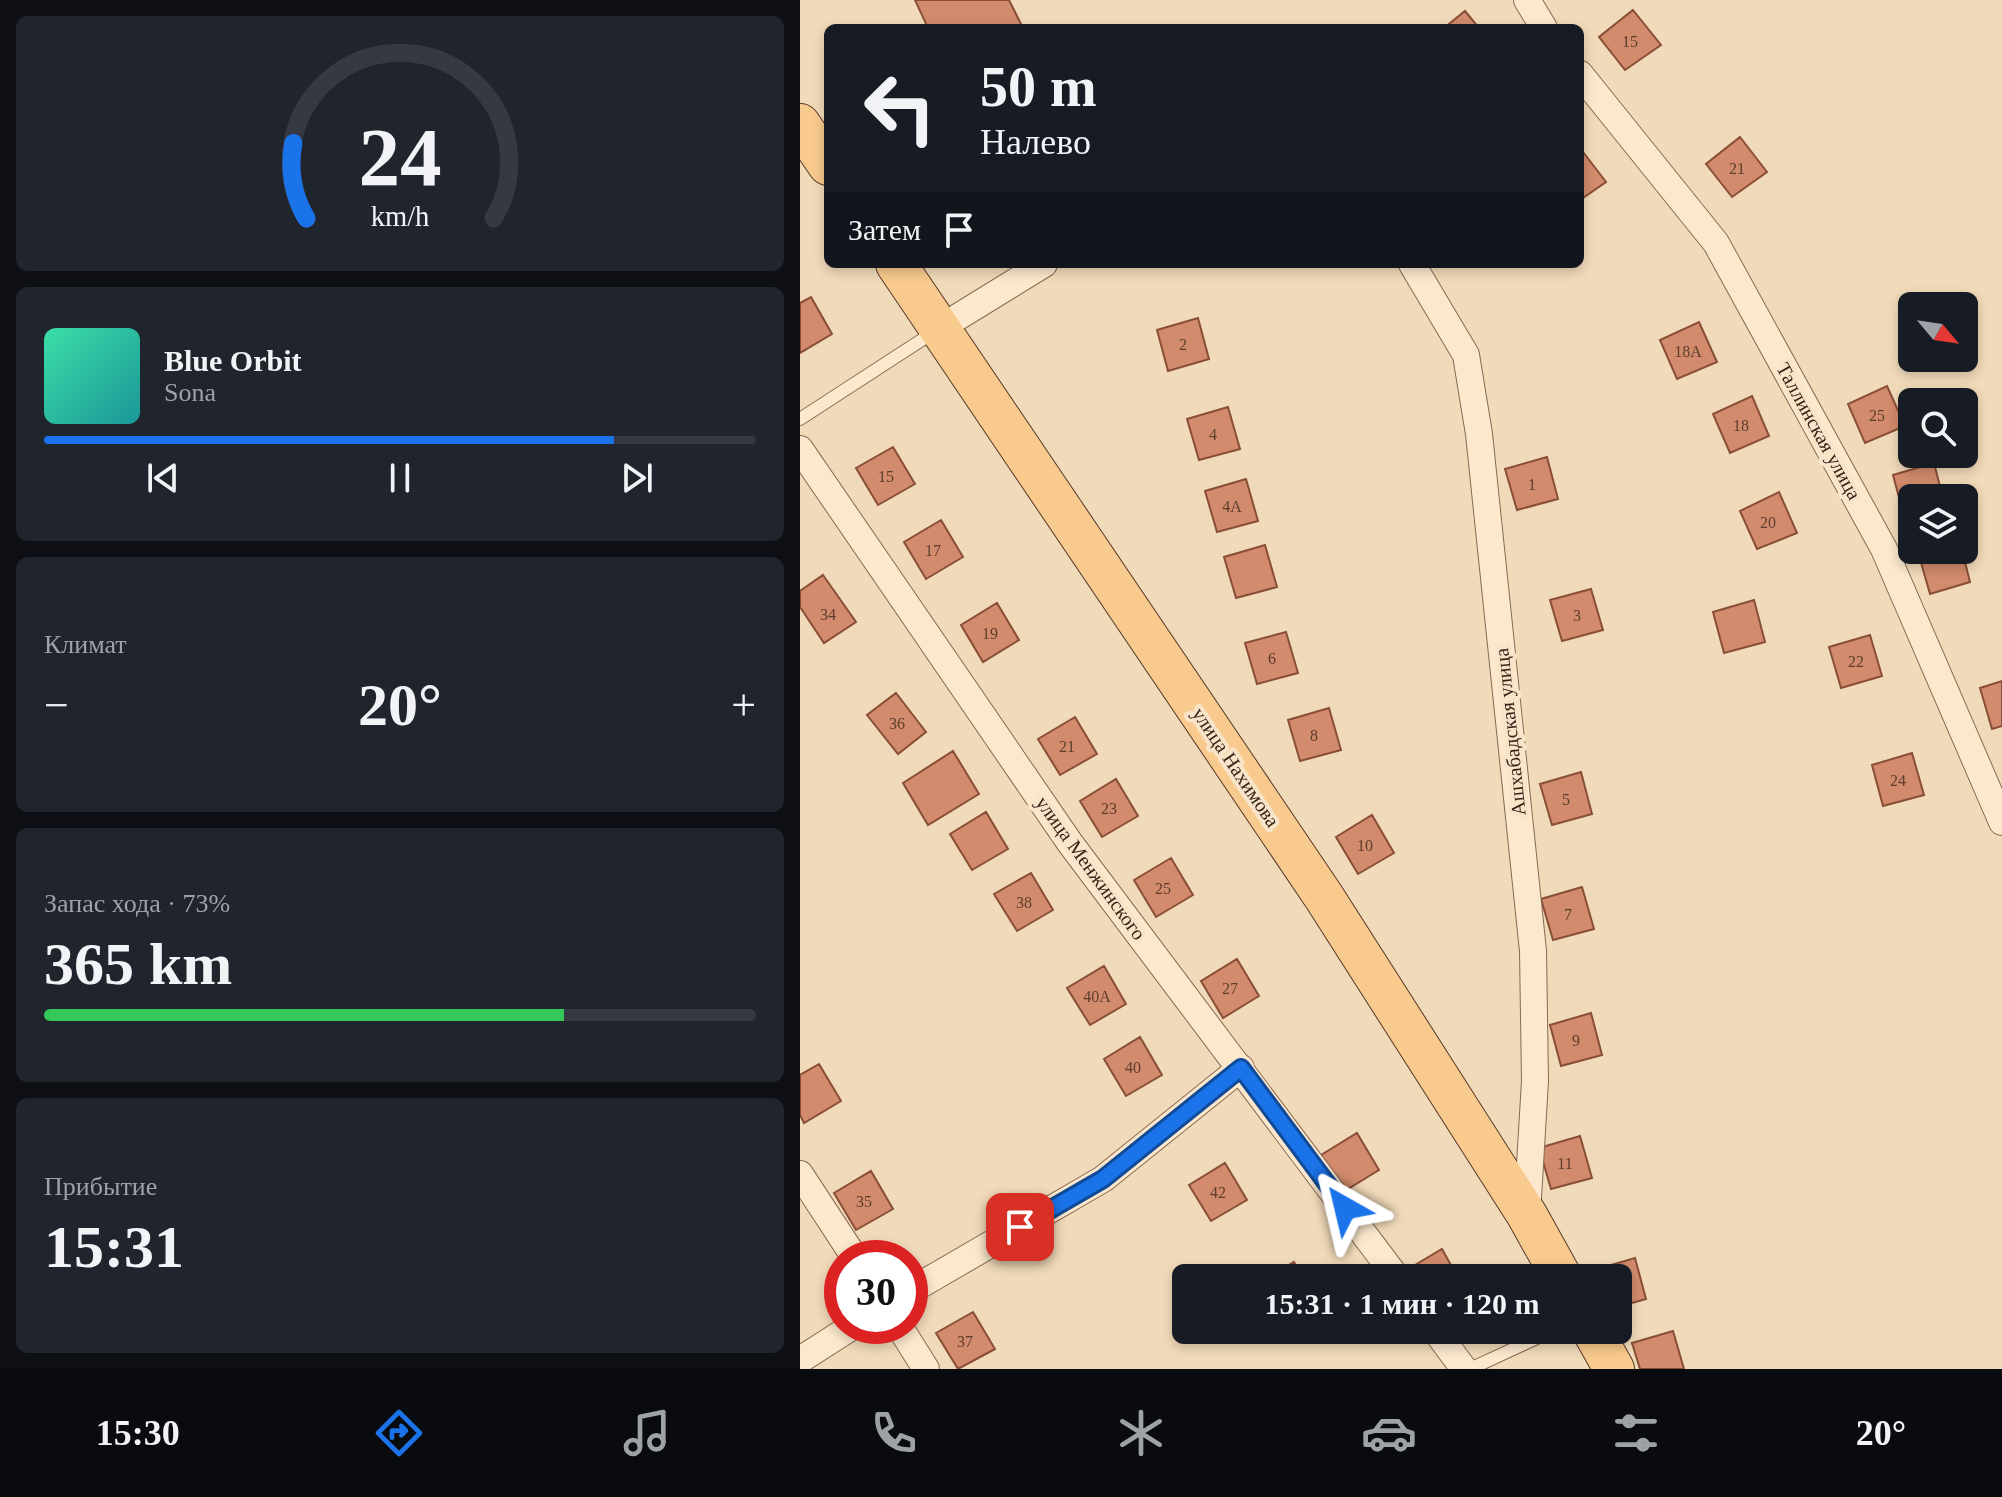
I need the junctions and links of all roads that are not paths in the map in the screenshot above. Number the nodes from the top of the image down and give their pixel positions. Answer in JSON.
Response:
{"nodes":[{"id":1,"x":1527,"y":0,"type":"edge"},
{"id":2,"x":1542,"y":24,"type":"edge"},
{"id":3,"x":1584,"y":79,"type":"edge"},
{"id":4,"x":800,"y":124,"type":"edge"},
{"id":5,"x":824,"y":159,"type":"edge"},
{"id":6,"x":899,"y":268,"type":"edge"},
{"id":7,"x":1038,"y":268,"type":"edge"},
{"id":8,"x":1414,"y":268,"type":"edge"},
{"id":9,"x":940,"y":328,"type":"junction"},
{"id":10,"x":800,"y":419,"type":"edge"},
{"id":11,"x":800,"y":449,"type":"edge"},
{"id":12,"x":1991,"y":770,"type":"edge"},
{"id":13,"x":2002,"y":822,"type":"edge"},
{"id":14,"x":1241,"y":1068,"type":"junction"},
{"id":15,"x":800,"y":1174,"type":"edge"},
{"id":16,"x":1527,"y":1215,"type":"junction"},
{"id":17,"x":843,"y":1240,"type":"edge"},
{"id":18,"x":1387,"y":1264,"type":"edge"},
{"id":19,"x":1554,"y":1264,"type":"edge"},
{"id":20,"x":928,"y":1281,"type":"edge"},
{"id":21,"x":825,"y":1344,"type":"edge"},
{"id":22,"x":910,"y":1344,"type":"edge"},
{"id":23,"x":1445,"y":1344,"type":"edge"},
{"id":24,"x":1524,"y":1344,"type":"edge"},
{"id":25,"x":1600,"y":1344,"type":"edge"},
{"id":26,"x":800,"y":1360,"type":"edge"},
{"id":27,"x":926,"y":1369,"type":"edge"},
{"id":28,"x":1464,"y":1369,"type":"edge"},
{"id":29,"x":1470,"y":1369,"type":"edge"},
{"id":30,"x":1614,"y":1369,"type":"edge"}],
"edges":[{"from":1,"to":2,"type":"street"},
{"from":3,"to":12,"type":"street","name":"Таллинская улица"},
{"from":4,"to":5,"type":"main road"},
{"from":6,"to":9,"type":"main road","name":"улица Нахимова"},
{"from":7,"to":9,"type":"street"},
{"from":8,"to":16,"type":"street","name":"Ашхабадская улица"},
{"from":9,"to":10,"type":"lane"},
{"from":9,"to":16,"type":"main road","name":"улица Нахимова"},
{"from":11,"to":14,"type":"street","name":"улица Менжинского"},
{"from":12,"to":13,"type":"street","name":"Таллинская улица"},
{"from":14,"to":18,"type":"street","name":"улица Менжинского"},
{"from":14,"to":20,"type":"street"},
{"from":15,"to":17,"type":"street"},
{"from":16,"to":19,"type":"main road","name":"улица Нахимова"},
{"from":21,"to":26,"type":"street"},
{"from":22,"to":27,"type":"street"},
{"from":23,"to":28,"type":"street"},
{"from":24,"to":29,"type":"lane"},
{"from":25,"to":30,"type":"main road"}]}
